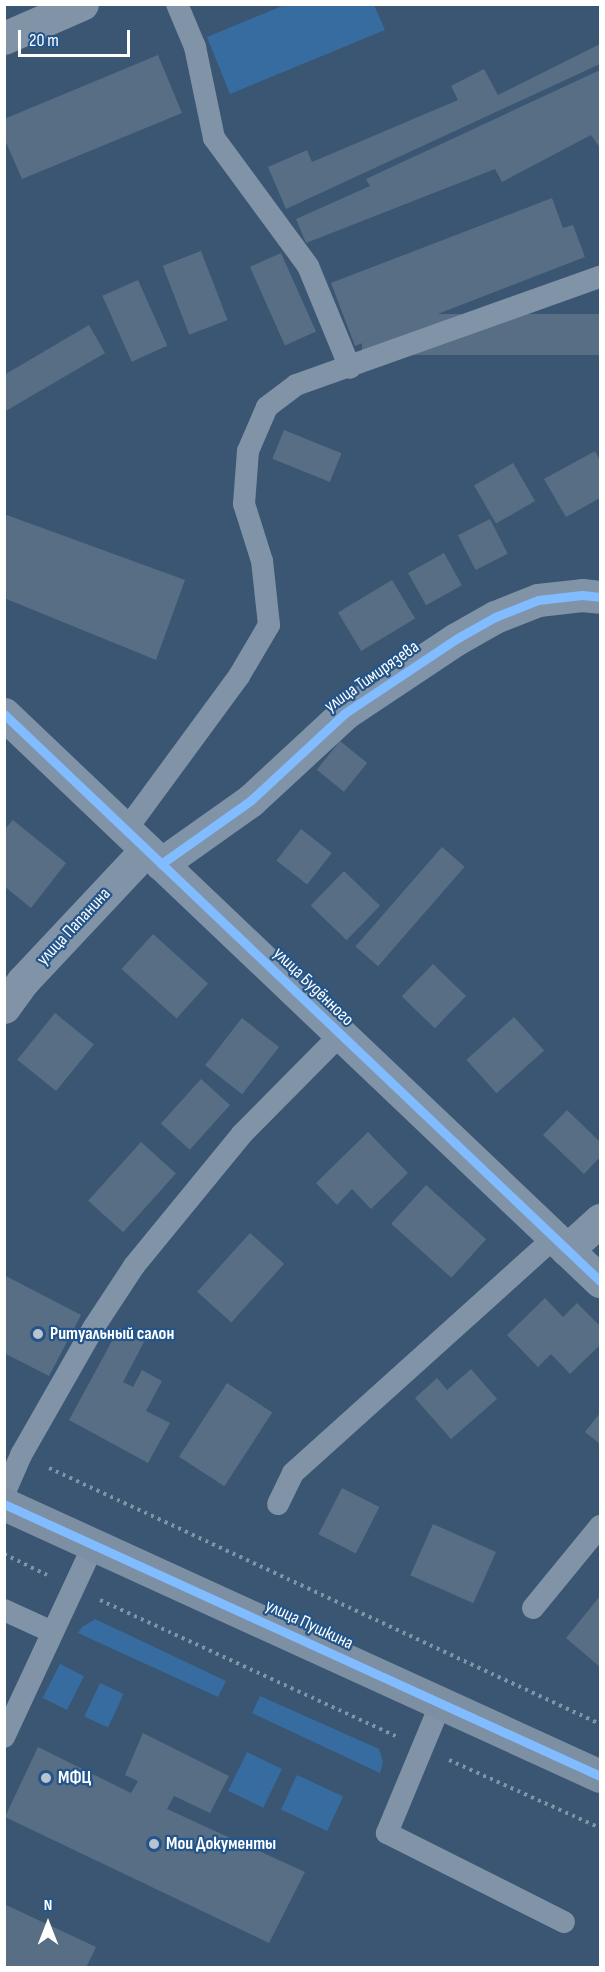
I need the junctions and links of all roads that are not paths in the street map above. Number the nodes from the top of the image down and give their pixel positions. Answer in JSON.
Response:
{"nodes":[{"id":1,"x":82,"y":4,"type":"edge"},
{"id":2,"x":177,"y":4,"type":"edge"},
{"id":3,"x":4,"y":38,"type":"edge"},
{"id":4,"x":600,"y":277,"type":"edge"},
{"id":5,"x":350,"y":368,"type":"junction"},
{"id":6,"x":600,"y":597,"type":"edge"},
{"id":7,"x":4,"y":714,"type":"edge"},
{"id":8,"x":145,"y":848,"type":"junction"},
{"id":9,"x":4,"y":1007,"type":"edge"},
{"id":10,"x":340,"y":1035,"type":"junction"},
{"id":11,"x":600,"y":1220,"type":"edge"},
{"id":12,"x":560,"y":1244,"type":"junction"},
{"id":13,"x":600,"y":1281,"type":"edge"},
{"id":14,"x":4,"y":1494,"type":"edge"},
{"id":15,"x":4,"y":1504,"type":"edge"},
{"id":16,"x":278,"y":1504,"type":"dead end"},
{"id":17,"x":600,"y":1526,"type":"edge"},
{"id":18,"x":94,"y":1544,"type":"junction"},
{"id":19,"x":533,"y":1608,"type":"dead end"},
{"id":20,"x":4,"y":1610,"type":"edge"},
{"id":21,"x":52,"y":1632,"type":"junction"},
{"id":22,"x":441,"y":1703,"type":"junction"},
{"id":23,"x":4,"y":1737,"type":"edge"},
{"id":24,"x":600,"y":1776,"type":"edge"},
{"id":25,"x":564,"y":1923,"type":"dead end"}],
"edges":[{"from":1,"to":3,"type":"street"},
{"from":2,"to":5,"type":"lane"},
{"from":4,"to":5,"type":"lane"},
{"from":5,"to":8,"type":"lane"},
{"from":6,"to":8,"type":"street","name":"улица Тимирязева"},
{"from":7,"to":8,"type":"street","name":"улица Будённого"},
{"from":8,"to":9,"type":"street","name":"улица Папанина"},
{"from":8,"to":10,"type":"street","name":"улица Будённого"},
{"from":10,"to":12,"type":"street","name":"улица Будённого"},
{"from":10,"to":14,"type":"lane"},
{"from":11,"to":12,"type":"street"},
{"from":12,"to":13,"type":"street","name":"улица Будённого"},
{"from":12,"to":16,"type":"lane"},
{"from":15,"to":18,"type":"street","name":"улица Пушкина"},
{"from":17,"to":19,"type":"lane"},
{"from":18,"to":21,"type":"lane"},
{"from":18,"to":22,"type":"street","name":"улица Пушкина"},
{"from":20,"to":21,"type":"lane"},
{"from":21,"to":23,"type":"lane"},
{"from":22,"to":24,"type":"street","name":"улица Пушкина"},
{"from":22,"to":25,"type":"lane"}]}
